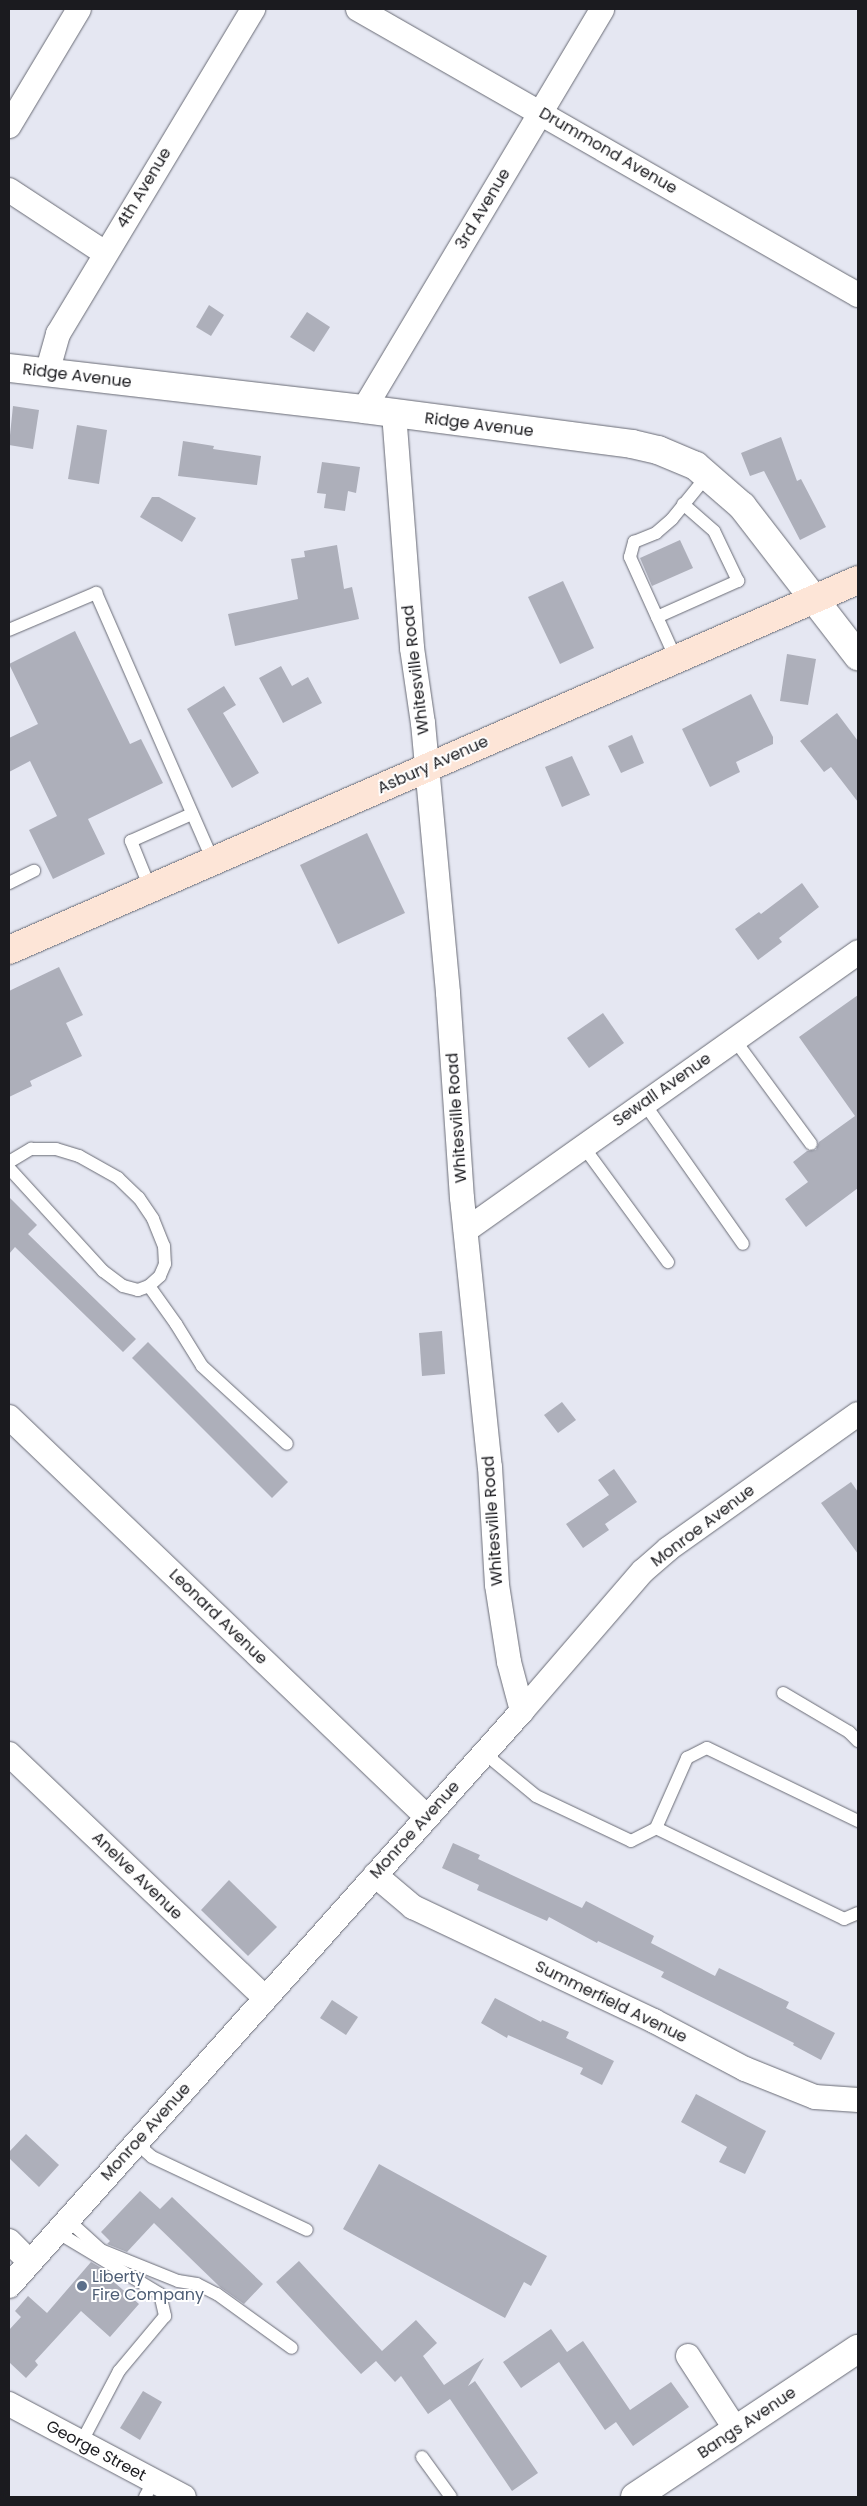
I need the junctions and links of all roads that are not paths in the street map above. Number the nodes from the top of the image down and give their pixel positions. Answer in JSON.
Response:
{"nodes":[{"id":1,"x":79,"y":9,"type":"edge"},
{"id":2,"x":253,"y":9,"type":"edge"},
{"id":3,"x":358,"y":9,"type":"edge"},
{"id":4,"x":602,"y":9,"type":"edge"},
{"id":5,"x":540,"y":112,"type":"junction"},
{"id":6,"x":9,"y":126,"type":"edge"},
{"id":7,"x":9,"y":190,"type":"edge"},
{"id":8,"x":105,"y":253,"type":"junction"},
{"id":9,"x":858,"y":295,"type":"edge"},
{"id":10,"x":9,"y":368,"type":"edge"},
{"id":11,"x":47,"y":373,"type":"junction"},
{"id":12,"x":364,"y":409,"type":"junction"},
{"id":13,"x":394,"y":413,"type":"junction"},
{"id":14,"x":707,"y":476,"type":"junction"},
{"id":15,"x":684,"y":504,"type":"junction"},
{"id":16,"x":858,"y":580,"type":"edge"},
{"id":17,"x":813,"y":599,"type":"junction"},
{"id":18,"x":657,"y":617,"type":"junction"},
{"id":19,"x":9,"y":630,"type":"edge"},
{"id":20,"x":858,"y":656,"type":"edge"},
{"id":21,"x":676,"y":659,"type":"junction"},
{"id":22,"x":427,"y":768,"type":"junction"},
{"id":23,"x":192,"y":814,"type":"junction"},
{"id":24,"x":213,"y":861,"type":"junction"},
{"id":25,"x":34,"y":871,"type":"dead end"},
{"id":26,"x":9,"y":883,"type":"edge"},
{"id":27,"x":150,"y":888,"type":"junction"},
{"id":28,"x":9,"y":950,"type":"edge"},
{"id":29,"x":858,"y":952,"type":"edge"},
{"id":30,"x":734,"y":1039,"type":"junction"},
{"id":31,"x":644,"y":1103,"type":"junction"},
{"id":32,"x":811,"y":1144,"type":"dead end"},
{"id":33,"x":583,"y":1146,"type":"junction"},
{"id":34,"x":9,"y":1162,"type":"edge"},
{"id":35,"x":9,"y":1168,"type":"edge"},
{"id":36,"x":466,"y":1230,"type":"junction"},
{"id":37,"x":742,"y":1244,"type":"dead end"},
{"id":38,"x":668,"y":1262,"type":"dead end"},
{"id":39,"x":148,"y":1286,"type":"junction"},
{"id":40,"x":858,"y":1414,"type":"edge"},
{"id":41,"x":9,"y":1417,"type":"edge"},
{"id":42,"x":287,"y":1444,"type":"dead end"},
{"id":43,"x":783,"y":1693,"type":"dead end"},
{"id":44,"x":522,"y":1711,"type":"junction"},
{"id":45,"x":858,"y":1742,"type":"edge"},
{"id":46,"x":484,"y":1753,"type":"junction"},
{"id":47,"x":9,"y":1754,"type":"edge"},
{"id":48,"x":427,"y":1817,"type":"junction"},
{"id":49,"x":858,"y":1821,"type":"edge"},
{"id":50,"x":656,"y":1828,"type":"junction"},
{"id":51,"x":375,"y":1875,"type":"junction"},
{"id":52,"x":858,"y":1913,"type":"edge"},
{"id":53,"x":265,"y":1998,"type":"junction"},
{"id":54,"x":858,"y":2100,"type":"edge"},
{"id":55,"x":136,"y":2143,"type":"junction"},
{"id":56,"x":63,"y":2226,"type":"junction"},
{"id":57,"x":307,"y":2230,"type":"dead end"},
{"id":58,"x":9,"y":2241,"type":"edge"},
{"id":59,"x":30,"y":2262,"type":"junction"},
{"id":60,"x":9,"y":2286,"type":"edge"},
{"id":61,"x":292,"y":2348,"type":"dead end"},
{"id":62,"x":858,"y":2349,"type":"edge"},
{"id":63,"x":688,"y":2356,"type":"dead end"},
{"id":64,"x":9,"y":2404,"type":"edge"},
{"id":65,"x":736,"y":2430,"type":"junction"},
{"id":66,"x":81,"y":2443,"type":"junction"},
{"id":67,"x":422,"y":2457,"type":"dead end"},
{"id":68,"x":149,"y":2489,"type":"edge"},
{"id":69,"x":184,"y":2497,"type":"edge"},
{"id":70,"x":450,"y":2497,"type":"edge"},
{"id":71,"x":635,"y":2497,"type":"edge"}],
"edges":[{"from":1,"to":6,"type":"street"},
{"from":2,"to":8,"type":"street","name":"4th Avenue"},
{"from":3,"to":5,"type":"street","name":"Drummond Avenue"},
{"from":4,"to":5,"type":"street","name":"3rd Avenue"},
{"from":5,"to":9,"type":"street","name":"Drummond Avenue"},
{"from":5,"to":12,"type":"street","name":"3rd Avenue"},
{"from":7,"to":8,"type":"street"},
{"from":8,"to":11,"type":"street","name":"4th Avenue"},
{"from":10,"to":11,"type":"street","name":"Ridge Avenue"},
{"from":11,"to":12,"type":"street","name":"Ridge Avenue"},
{"from":12,"to":13,"type":"street","name":"Ridge Avenue"},
{"from":13,"to":14,"type":"street","name":"Ridge Avenue"},
{"from":13,"to":22,"type":"street","name":"Whitesville Road"},
{"from":14,"to":15,"type":"lane"},
{"from":14,"to":17,"type":"street","name":"Ridge Avenue"},
{"from":15,"to":18,"type":"lane"},
{"from":15,"to":18,"type":"lane"},
{"from":16,"to":17,"type":"main road","name":"Asbury Avenue"},
{"from":17,"to":20,"type":"street","name":"Ridge Avenue"},
{"from":17,"to":21,"type":"main road","name":"Asbury Avenue"},
{"from":18,"to":21,"type":"lane"},
{"from":19,"to":23,"type":"lane"},
{"from":21,"to":22,"type":"main road","name":"Asbury Avenue"},
{"from":22,"to":24,"type":"main road","name":"Asbury Avenue"},
{"from":22,"to":36,"type":"street","name":"Whitesville Road"},
{"from":23,"to":24,"type":"lane"},
{"from":23,"to":27,"type":"lane"},
{"from":24,"to":27,"type":"main road","name":"Asbury Avenue"},
{"from":25,"to":26,"type":"lane"},
{"from":27,"to":28,"type":"main road","name":"Asbury Avenue"},
{"from":29,"to":30,"type":"street","name":"Sewall Avenue"},
{"from":30,"to":31,"type":"street","name":"Sewall Avenue"},
{"from":30,"to":32,"type":"lane"},
{"from":31,"to":33,"type":"street","name":"Sewall Avenue"},
{"from":31,"to":37,"type":"lane"},
{"from":33,"to":36,"type":"street","name":"Sewall Avenue"},
{"from":33,"to":38,"type":"lane"},
{"from":34,"to":39,"type":"lane"},
{"from":35,"to":39,"type":"lane"},
{"from":36,"to":44,"type":"street","name":"Whitesville Road"},
{"from":39,"to":42,"type":"lane"},
{"from":40,"to":44,"type":"street","name":"Monroe Avenue"},
{"from":41,"to":48,"type":"street","name":"Leonard Avenue"},
{"from":43,"to":45,"type":"lane"},
{"from":44,"to":46,"type":"street","name":"Monroe Avenue"},
{"from":46,"to":48,"type":"street","name":"Monroe Avenue"},
{"from":46,"to":50,"type":"lane"},
{"from":47,"to":53,"type":"street","name":"Anelve Avenue"},
{"from":48,"to":51,"type":"street","name":"Monroe Avenue"},
{"from":49,"to":50,"type":"lane"},
{"from":50,"to":52,"type":"lane"},
{"from":51,"to":53,"type":"street","name":"Monroe Avenue"},
{"from":51,"to":54,"type":"street","name":"Summerfield Avenue"},
{"from":53,"to":55,"type":"street","name":"Monroe Avenue"},
{"from":55,"to":56,"type":"street","name":"Monroe Avenue"},
{"from":55,"to":57,"type":"lane"},
{"from":56,"to":59,"type":"street","name":"Monroe Avenue"},
{"from":56,"to":61,"type":"lane"},
{"from":56,"to":66,"type":"lane"},
{"from":58,"to":59,"type":"street"},
{"from":59,"to":60,"type":"street","name":"Monroe Avenue"},
{"from":62,"to":65,"type":"street","name":"Bangs Avenue"},
{"from":63,"to":65,"type":"street"},
{"from":64,"to":66,"type":"street","name":"George Street"},
{"from":65,"to":71,"type":"street","name":"Bangs Avenue"},
{"from":66,"to":68,"type":"street","name":"George Street"},
{"from":67,"to":70,"type":"lane"},
{"from":68,"to":69,"type":"street","name":"George Street"}]}
